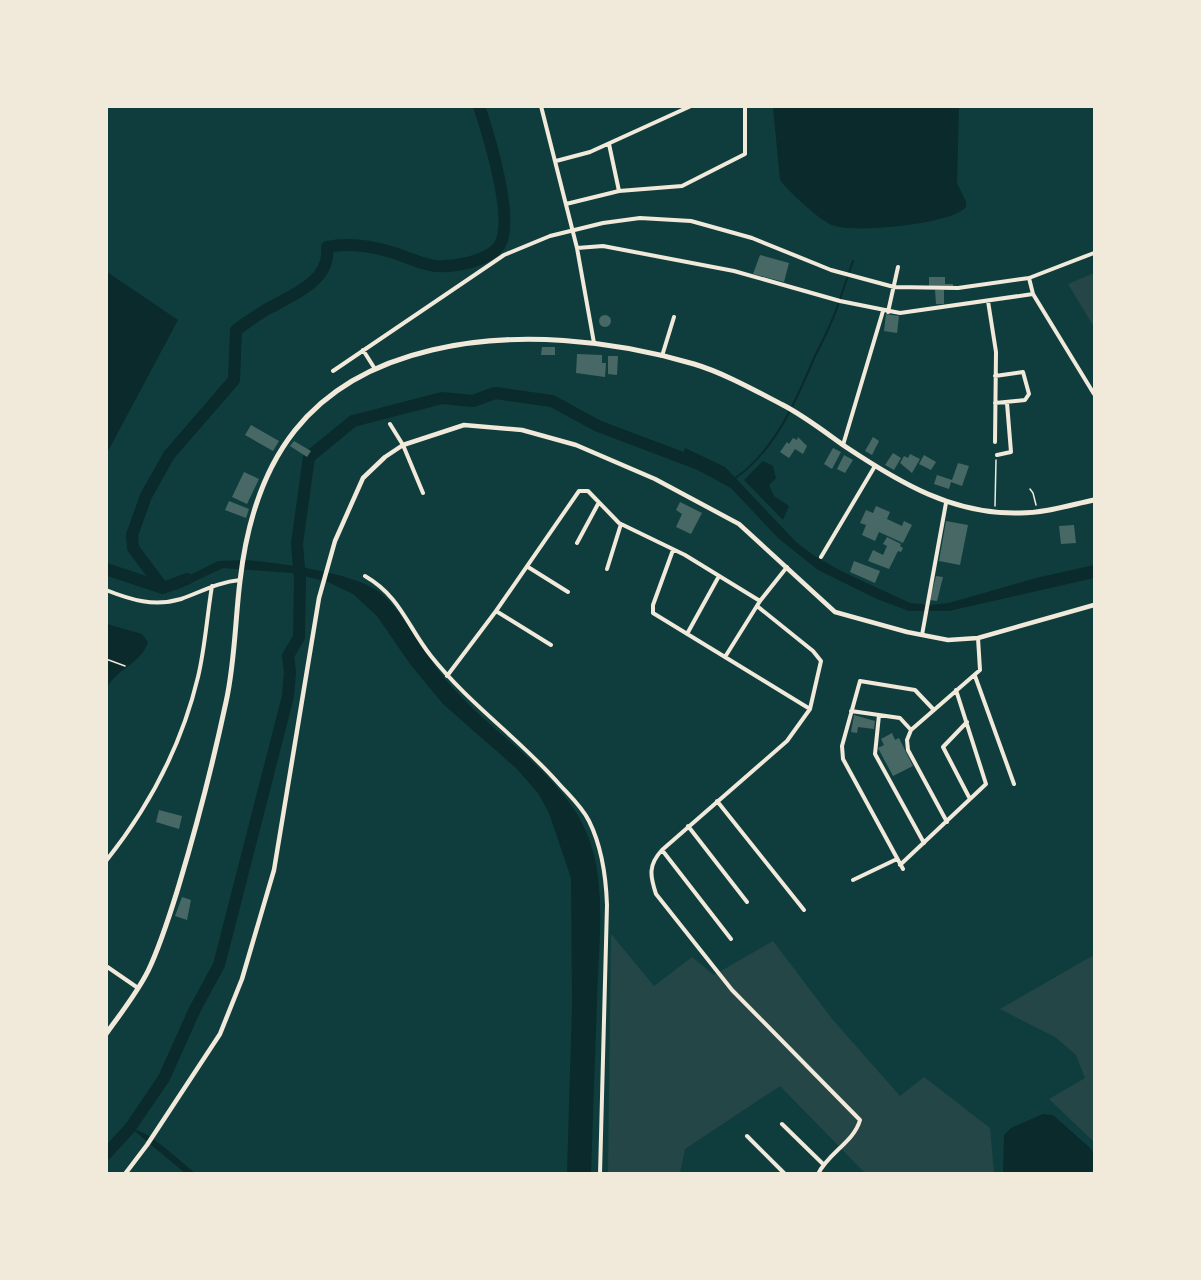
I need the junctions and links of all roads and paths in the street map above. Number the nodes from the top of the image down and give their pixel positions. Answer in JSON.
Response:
{"nodes":[{"id":1,"x":542,"y":106,"type":"edge"},
{"id":2,"x":691,"y":106,"type":"edge"},
{"id":3,"x":745,"y":106,"type":"edge"},
{"id":4,"x":609,"y":144,"type":"junction"},
{"id":5,"x":556,"y":161,"type":"junction"},
{"id":6,"x":618,"y":191,"type":"junction"},
{"id":7,"x":566,"y":204,"type":"junction"},
{"id":8,"x":571,"y":230,"type":"junction"},
{"id":9,"x":577,"y":248,"type":"junction"},
{"id":10,"x":1095,"y":253,"type":"edge"},
{"id":11,"x":898,"y":267,"type":"dead end"},
{"id":12,"x":1029,"y":278,"type":"junction"},
{"id":13,"x":894,"y":287,"type":"junction"},
{"id":14,"x":1033,"y":294,"type":"junction"},
{"id":15,"x":988,"y":301,"type":"junction"},
{"id":16,"x":885,"y":311,"type":"junction"},
{"id":17,"x":674,"y":316,"type":"dead end"},
{"id":18,"x":594,"y":343,"type":"junction"},
{"id":19,"x":363,"y":350,"type":"junction"},
{"id":20,"x":662,"y":356,"type":"junction"},
{"id":21,"x":375,"y":369,"type":"junction"},
{"id":22,"x":333,"y":370,"type":"dead end"},
{"id":23,"x":995,"y":376,"type":"junction"},
{"id":24,"x":1095,"y":394,"type":"edge"},
{"id":25,"x":995,"y":403,"type":"junction"},
{"id":26,"x":1007,"y":403,"type":"junction"},
{"id":27,"x":390,"y":424,"type":"dead end"},
{"id":28,"x":995,"y":442,"type":"dead end"},
{"id":29,"x":403,"y":445,"type":"junction"},
{"id":30,"x":843,"y":445,"type":"junction"},
{"id":31,"x":997,"y":455,"type":"joint"},
{"id":32,"x":875,"y":466,"type":"junction"},
{"id":33,"x":1030,"y":489,"type":"dead end"},
{"id":34,"x":423,"y":493,"type":"dead end"},
{"id":35,"x":1095,"y":500,"type":"edge"},
{"id":36,"x":946,"y":503,"type":"junction"},
{"id":37,"x":598,"y":504,"type":"junction"},
{"id":38,"x":1036,"y":512,"type":"junction"},
{"id":39,"x":995,"y":513,"type":"junction"},
{"id":40,"x":621,"y":525,"type":"junction"},
{"id":41,"x":577,"y":543,"type":"dead end"},
{"id":42,"x":673,"y":550,"type":"junction"},
{"id":43,"x":821,"y":557,"type":"dead end"},
{"id":44,"x":528,"y":567,"type":"junction"},
{"id":45,"x":787,"y":567,"type":"junction"},
{"id":46,"x":607,"y":569,"type":"dead end"},
{"id":47,"x":365,"y":576,"type":"dead end"},
{"id":48,"x":719,"y":576,"type":"junction"},
{"id":49,"x":240,"y":577,"type":"junction"},
{"id":50,"x":212,"y":586,"type":"junction"},
{"id":51,"x":106,"y":590,"type":"edge"},
{"id":52,"x":568,"y":592,"type":"dead end"},
{"id":53,"x":760,"y":601,"type":"junction"},
{"id":54,"x":1095,"y":605,"type":"edge"},
{"id":55,"x":757,"y":606,"type":"junction"},
{"id":56,"x":496,"y":611,"type":"junction"},
{"id":57,"x":687,"y":634,"type":"junction"},
{"id":58,"x":922,"y":636,"type":"junction"},
{"id":59,"x":978,"y":638,"type":"junction"},
{"id":60,"x":551,"y":645,"type":"dead end"},
{"id":61,"x":725,"y":657,"type":"junction"},
{"id":62,"x":106,"y":659,"type":"edge"},
{"id":63,"x":125,"y":666,"type":"dead end"},
{"id":64,"x":975,"y":675,"type":"junction"},
{"id":65,"x":447,"y":676,"type":"junction"},
{"id":66,"x":956,"y":690,"type":"junction"},
{"id":67,"x":810,"y":709,"type":"junction"},
{"id":68,"x":934,"y":710,"type":"junction"},
{"id":69,"x":851,"y":711,"type":"junction"},
{"id":70,"x":879,"y":715,"type":"junction"},
{"id":71,"x":967,"y":722,"type":"junction"},
{"id":72,"x":911,"y":730,"type":"junction"},
{"id":73,"x":1014,"y":784,"type":"dead end"},
{"id":74,"x":970,"y":800,"type":"junction"},
{"id":75,"x":717,"y":801,"type":"junction"},
{"id":76,"x":947,"y":822,"type":"junction"},
{"id":77,"x":688,"y":826,"type":"junction"},
{"id":78,"x":924,"y":843,"type":"junction"},
{"id":79,"x":662,"y":850,"type":"junction"},
{"id":80,"x":897,"y":859,"type":"junction"},
{"id":81,"x":106,"y":861,"type":"edge"},
{"id":82,"x":853,"y":880,"type":"dead end"},
{"id":83,"x":747,"y":902,"type":"dead end"},
{"id":84,"x":804,"y":910,"type":"dead end"},
{"id":85,"x":731,"y":939,"type":"dead end"},
{"id":86,"x":106,"y":966,"type":"edge"},
{"id":87,"x":138,"y":988,"type":"junction"},
{"id":88,"x":106,"y":1034,"type":"edge"},
{"id":89,"x":782,"y":1124,"type":"dead end"},
{"id":90,"x":747,"y":1137,"type":"dead end"},
{"id":91,"x":822,"y":1163,"type":"junction"},
{"id":92,"x":125,"y":1173,"type":"edge"},
{"id":93,"x":600,"y":1173,"type":"edge"},
{"id":94,"x":785,"y":1173,"type":"edge"},
{"id":95,"x":818,"y":1173,"type":"edge"}],
"edges":[{"from":1,"to":5,"type":"street"},
{"from":2,"to":4,"type":"street"},
{"from":3,"to":6,"type":"street"},
{"from":4,"to":5,"type":"street"},
{"from":4,"to":6,"type":"street"},
{"from":5,"to":7,"type":"street"},
{"from":6,"to":7,"type":"street"},
{"from":7,"to":8,"type":"street"},
{"from":8,"to":9,"type":"street"},
{"from":8,"to":13,"type":"street"},
{"from":8,"to":19,"type":"street"},
{"from":9,"to":16,"type":"street"},
{"from":9,"to":18,"type":"street"},
{"from":10,"to":12,"type":"street"},
{"from":11,"to":13,"type":"street"},
{"from":12,"to":13,"type":"street"},
{"from":12,"to":14,"type":"street"},
{"from":13,"to":16,"type":"street"},
{"from":14,"to":15,"type":"street"},
{"from":14,"to":24,"type":"street"},
{"from":15,"to":16,"type":"street"},
{"from":15,"to":23,"type":"street"},
{"from":16,"to":30,"type":"street"},
{"from":17,"to":20,"type":"street"},
{"from":18,"to":20,"type":"main road"},
{"from":18,"to":21,"type":"main road"},
{"from":19,"to":21,"type":"street"},
{"from":19,"to":22,"type":"street"},
{"from":20,"to":30,"type":"main road"},
{"from":21,"to":49,"type":"main road"},
{"from":23,"to":25,"type":"street"},
{"from":23,"to":26,"type":"street"},
{"from":25,"to":26,"type":"street"},
{"from":25,"to":28,"type":"street"},
{"from":26,"to":31,"type":"street"},
{"from":27,"to":29,"type":"street"},
{"from":29,"to":34,"type":"street"},
{"from":29,"to":45,"type":"street"},
{"from":29,"to":92,"type":"street"},
{"from":30,"to":32,"type":"main road"},
{"from":31,"to":39,"type":"path"},
{"from":32,"to":36,"type":"main road"},
{"from":32,"to":43,"type":"street"},
{"from":33,"to":38,"type":"path"},
{"from":35,"to":38,"type":"main road"},
{"from":36,"to":39,"type":"main road"},
{"from":36,"to":58,"type":"street"},
{"from":37,"to":40,"type":"street"},
{"from":37,"to":41,"type":"street"},
{"from":37,"to":44,"type":"street"},
{"from":38,"to":39,"type":"main road"},
{"from":40,"to":42,"type":"street"},
{"from":40,"to":46,"type":"street"},
{"from":42,"to":48,"type":"street"},
{"from":42,"to":57,"type":"street"},
{"from":44,"to":52,"type":"street"},
{"from":44,"to":56,"type":"street"},
{"from":45,"to":53,"type":"street"},
{"from":45,"to":58,"type":"street"},
{"from":47,"to":65,"type":"street"},
{"from":48,"to":53,"type":"street"},
{"from":48,"to":57,"type":"street"},
{"from":49,"to":50,"type":"street"},
{"from":49,"to":87,"type":"main road"},
{"from":50,"to":51,"type":"street"},
{"from":50,"to":81,"type":"street"},
{"from":53,"to":55,"type":"street"},
{"from":54,"to":59,"type":"street"},
{"from":55,"to":61,"type":"street"},
{"from":55,"to":67,"type":"street"},
{"from":56,"to":60,"type":"street"},
{"from":56,"to":65,"type":"street"},
{"from":57,"to":61,"type":"street"},
{"from":58,"to":59,"type":"street"},
{"from":59,"to":64,"type":"street"},
{"from":61,"to":67,"type":"street"},
{"from":62,"to":63,"type":"path"},
{"from":64,"to":66,"type":"street"},
{"from":64,"to":73,"type":"street"},
{"from":65,"to":93,"type":"street"},
{"from":66,"to":68,"type":"street"},
{"from":66,"to":71,"type":"street"},
{"from":67,"to":75,"type":"street"},
{"from":68,"to":69,"type":"street"},
{"from":68,"to":72,"type":"street"},
{"from":69,"to":70,"type":"street"},
{"from":69,"to":80,"type":"street"},
{"from":70,"to":72,"type":"street"},
{"from":70,"to":78,"type":"street"},
{"from":71,"to":74,"type":"street"},
{"from":71,"to":74,"type":"street"},
{"from":72,"to":76,"type":"street"},
{"from":74,"to":76,"type":"street"},
{"from":75,"to":77,"type":"street"},
{"from":75,"to":84,"type":"street"},
{"from":76,"to":78,"type":"street"},
{"from":77,"to":79,"type":"street"},
{"from":77,"to":83,"type":"street"},
{"from":78,"to":80,"type":"street"},
{"from":79,"to":85,"type":"street"},
{"from":79,"to":91,"type":"street"},
{"from":80,"to":82,"type":"street"},
{"from":86,"to":87,"type":"street"},
{"from":87,"to":88,"type":"main road"},
{"from":89,"to":91,"type":"street"},
{"from":90,"to":94,"type":"street"},
{"from":91,"to":95,"type":"street"}]}
